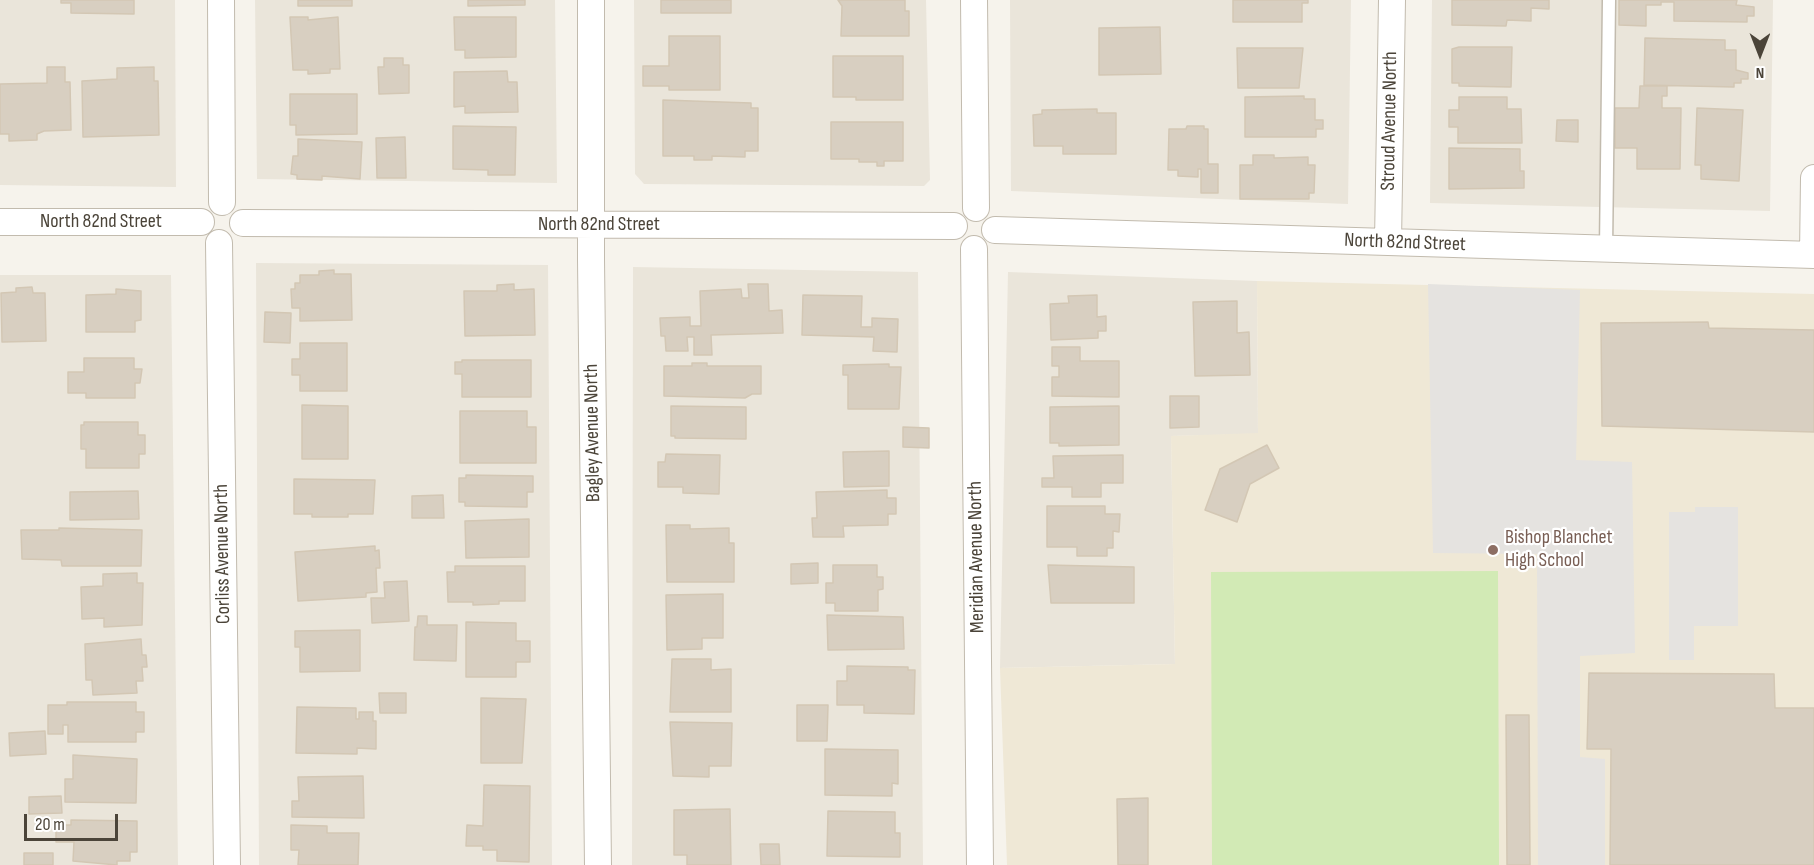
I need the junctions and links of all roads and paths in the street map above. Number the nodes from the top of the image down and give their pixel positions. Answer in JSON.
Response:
{"nodes":[{"id":1,"x":221,"y":0,"type":"edge"},
{"id":2,"x":591,"y":0,"type":"edge"},
{"id":3,"x":974,"y":0,"type":"edge"},
{"id":4,"x":1392,"y":0,"type":"edge"},
{"id":5,"x":1609,"y":0,"type":"edge"},
{"id":6,"x":1814,"y":178,"type":"edge"},
{"id":7,"x":222,"y":202,"type":"junction"},
{"id":8,"x":976,"y":208,"type":"junction"},
{"id":9,"x":0,"y":222,"type":"edge"},
{"id":10,"x":201,"y":222,"type":"junction"},
{"id":11,"x":243,"y":223,"type":"junction"},
{"id":12,"x":591,"y":226,"type":"junction"},
{"id":13,"x":954,"y":226,"type":"junction"},
{"id":14,"x":995,"y":230,"type":"junction"},
{"id":15,"x":1388,"y":242,"type":"junction"},
{"id":16,"x":219,"y":243,"type":"junction"},
{"id":17,"x":974,"y":249,"type":"junction"},
{"id":18,"x":1606,"y":249,"type":"junction"},
{"id":19,"x":1814,"y":255,"type":"edge"},
{"id":20,"x":227,"y":865,"type":"edge"},
{"id":21,"x":598,"y":865,"type":"edge"},
{"id":22,"x":980,"y":865,"type":"edge"}],
"edges":[{"from":1,"to":7,"type":"street"},
{"from":2,"to":12,"type":"street","name":"Bagley Avenue North"},
{"from":3,"to":8,"type":"street"},
{"from":4,"to":15,"type":"street","name":"Stroud Avenue North"},
{"from":5,"to":18,"type":"lane"},
{"from":6,"to":19,"type":"street"},
{"from":7,"to":10,"type":"street"},
{"from":7,"to":11,"type":"street"},
{"from":8,"to":13,"type":"street"},
{"from":8,"to":14,"type":"street"},
{"from":9,"to":10,"type":"street","name":"North 82nd Street"},
{"from":10,"to":16,"type":"street"},
{"from":11,"to":12,"type":"street","name":"North 82nd Street"},
{"from":11,"to":16,"type":"street"},
{"from":12,"to":13,"type":"street","name":"North 82nd Street"},
{"from":12,"to":21,"type":"street","name":"Bagley Avenue North"},
{"from":13,"to":17,"type":"street"},
{"from":14,"to":15,"type":"street","name":"North 82nd Street"},
{"from":14,"to":17,"type":"street"},
{"from":15,"to":18,"type":"street","name":"North 82nd Street"},
{"from":16,"to":20,"type":"street","name":"Corliss Avenue North"},
{"from":17,"to":22,"type":"street","name":"Meridian Avenue North"},
{"from":18,"to":19,"type":"street","name":"North 82nd Street"}]}
